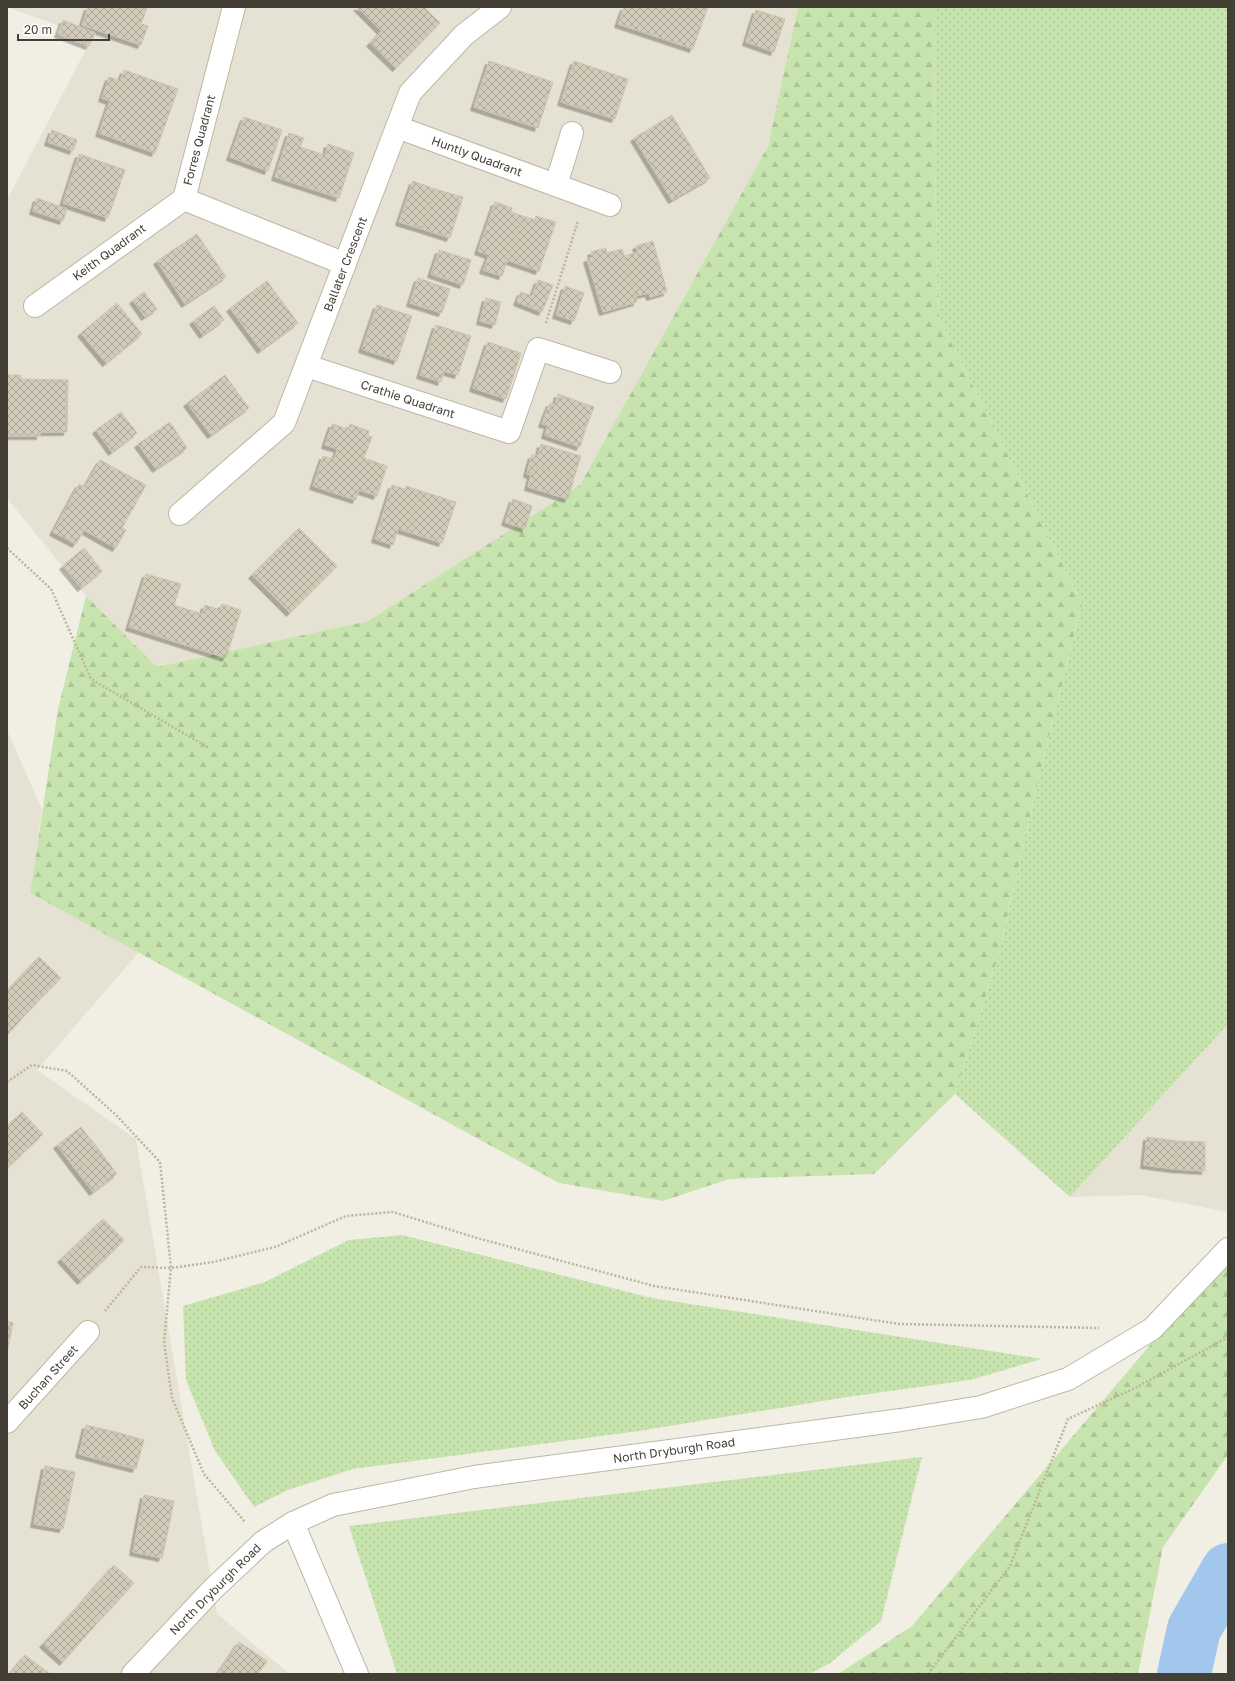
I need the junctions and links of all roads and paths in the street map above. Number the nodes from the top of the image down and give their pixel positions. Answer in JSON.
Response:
{"nodes":[{"id":1,"x":234,"y":7,"type":"edge"},
{"id":2,"x":500,"y":7,"type":"edge"},
{"id":3,"x":397,"y":127,"type":"junction"},
{"id":4,"x":572,"y":133,"type":"dead end"},
{"id":5,"x":556,"y":185,"type":"junction"},
{"id":6,"x":586,"y":196,"type":"junction"},
{"id":7,"x":184,"y":199,"type":"junction"},
{"id":8,"x":610,"y":205,"type":"dead end"},
{"id":9,"x":345,"y":264,"type":"junction"},
{"id":10,"x":35,"y":306,"type":"dead end"},
{"id":11,"x":538,"y":348,"type":"junction"},
{"id":12,"x":307,"y":366,"type":"junction"},
{"id":13,"x":610,"y":372,"type":"dead end"},
{"id":14,"x":180,"y":514,"type":"dead end"},
{"id":15,"x":7,"y":548,"type":"edge"},
{"id":16,"x":209,"y":748,"type":"dead end"},
{"id":17,"x":7,"y":1082,"type":"edge"},
{"id":18,"x":1228,"y":1249,"type":"edge"},
{"id":19,"x":171,"y":1268,"type":"junction"},
{"id":20,"x":1104,"y":1328,"type":"dead end"},
{"id":21,"x":88,"y":1332,"type":"joint"},
{"id":22,"x":1228,"y":1337,"type":"edge"},
{"id":23,"x":7,"y":1422,"type":"edge"},
{"id":24,"x":294,"y":1523,"type":"junction"},
{"id":25,"x":263,"y":1542,"type":"junction"},
{"id":26,"x":133,"y":1674,"type":"edge"},
{"id":27,"x":357,"y":1674,"type":"edge"},
{"id":28,"x":928,"y":1674,"type":"edge"}],
"edges":[{"from":1,"to":7,"type":"street","name":"Forres Quadrant"},
{"from":2,"to":3,"type":"street","name":"Ballater Crescent"},
{"from":3,"to":5,"type":"street","name":"Huntly Quadrant"},
{"from":3,"to":9,"type":"street","name":"Ballater Crescent"},
{"from":4,"to":5,"type":"street"},
{"from":5,"to":6,"type":"street","name":"Huntly Quadrant"},
{"from":6,"to":8,"type":"street","name":"Huntly Quadrant"},
{"from":6,"to":11,"type":"path"},
{"from":7,"to":9,"type":"street","name":"Forres Quadrant"},
{"from":7,"to":10,"type":"street","name":"Keith Quadrant"},
{"from":9,"to":12,"type":"street","name":"Ballater Crescent"},
{"from":11,"to":12,"type":"street","name":"Crathie Quadrant"},
{"from":11,"to":13,"type":"street"},
{"from":12,"to":14,"type":"street","name":"Ballater Crescent"},
{"from":15,"to":16,"type":"path"},
{"from":17,"to":19,"type":"path"},
{"from":18,"to":24,"type":"street","name":"North Dryburgh Road"},
{"from":19,"to":20,"type":"path"},
{"from":19,"to":21,"type":"path"},
{"from":19,"to":25,"type":"path"},
{"from":21,"to":23,"type":"street","name":"Buchan Street"},
{"from":22,"to":28,"type":"path"},
{"from":24,"to":25,"type":"street","name":"North Dryburgh Road"},
{"from":24,"to":27,"type":"street"},
{"from":25,"to":26,"type":"street","name":"North Dryburgh Road"}]}
